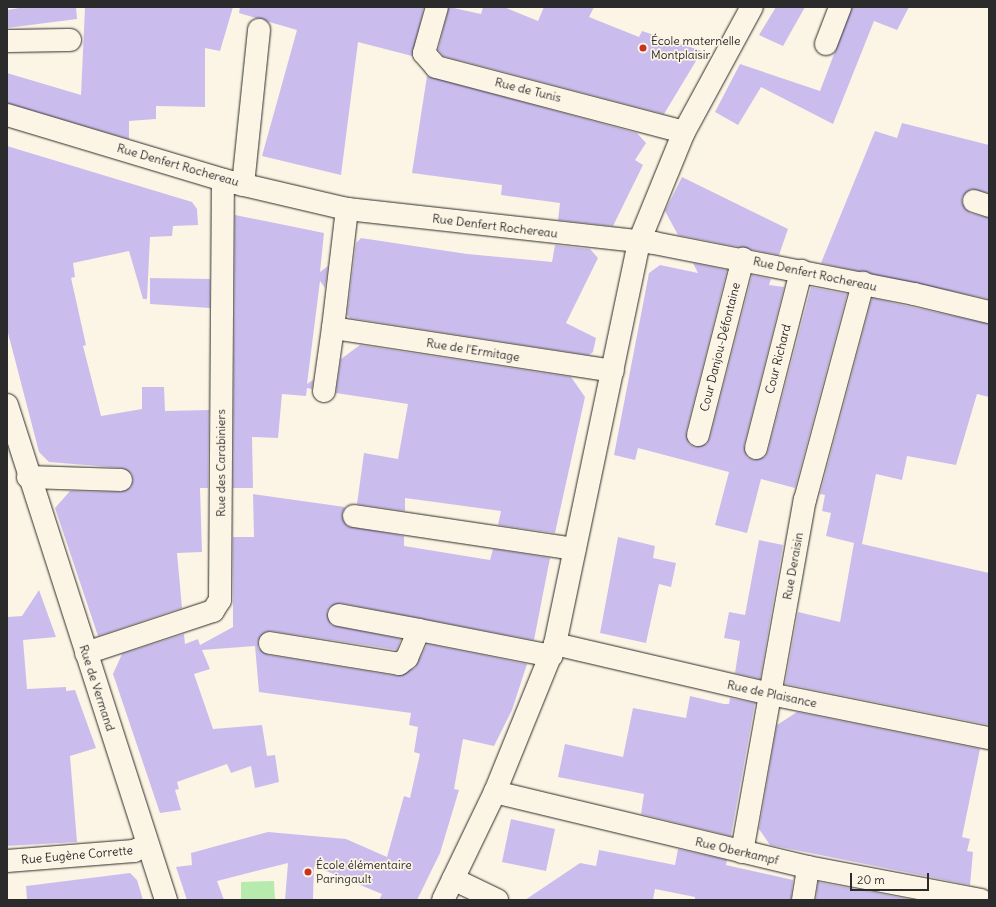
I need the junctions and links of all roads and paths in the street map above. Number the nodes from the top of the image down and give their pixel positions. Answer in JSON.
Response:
{"nodes":[{"id":1,"x":437,"y":7,"type":"edge"},
{"id":2,"x":752,"y":7,"type":"edge"},
{"id":3,"x":840,"y":7,"type":"edge"},
{"id":4,"x":259,"y":30,"type":"dead end"},
{"id":5,"x":70,"y":40,"type":"dead end"},
{"id":6,"x":7,"y":41,"type":"edge"},
{"id":7,"x":826,"y":44,"type":"dead end"},
{"id":8,"x":7,"y":115,"type":"edge"},
{"id":9,"x":684,"y":132,"type":"junction"},
{"id":10,"x":233,"y":182,"type":"junction"},
{"id":11,"x":347,"y":209,"type":"junction"},
{"id":12,"x":639,"y":242,"type":"junction"},
{"id":13,"x":743,"y":259,"type":"junction"},
{"id":14,"x":801,"y":271,"type":"junction"},
{"id":15,"x":863,"y":283,"type":"junction"},
{"id":16,"x":989,"y":312,"type":"edge"},
{"id":17,"x":333,"y":328,"type":"junction"},
{"id":18,"x":613,"y":371,"type":"junction"},
{"id":19,"x":324,"y":391,"type":"dead end"},
{"id":20,"x":7,"y":405,"type":"edge"},
{"id":21,"x":698,"y":435,"type":"dead end"},
{"id":22,"x":756,"y":448,"type":"dead end"},
{"id":23,"x":28,"y":477,"type":"junction"},
{"id":24,"x":121,"y":480,"type":"dead end"},
{"id":25,"x":354,"y":516,"type":"dead end"},
{"id":26,"x":576,"y":549,"type":"junction"},
{"id":27,"x":339,"y":615,"type":"dead end"},
{"id":28,"x":419,"y":630,"type":"junction"},
{"id":29,"x":270,"y":643,"type":"dead end"},
{"id":30,"x":553,"y":650,"type":"junction"},
{"id":31,"x":86,"y":653,"type":"junction"},
{"id":32,"x":770,"y":694,"type":"junction"},
{"id":33,"x":989,"y":738,"type":"edge"},
{"id":34,"x":495,"y":792,"type":"junction"},
{"id":35,"x":147,"y":845,"type":"junction"},
{"id":36,"x":742,"y":852,"type":"junction"},
{"id":37,"x":7,"y":861,"type":"edge"},
{"id":38,"x":808,"y":867,"type":"junction"},
{"id":39,"x":453,"y":879,"type":"junction"},
{"id":40,"x":166,"y":900,"type":"edge"},
{"id":41,"x":442,"y":900,"type":"edge"},
{"id":42,"x":497,"y":900,"type":"edge"},
{"id":43,"x":803,"y":900,"type":"edge"},
{"id":44,"x":981,"y":900,"type":"edge"}],
"edges":[{"from":1,"to":9,"type":"street","name":"Rue de Tunis"},
{"from":2,"to":9,"type":"street"},
{"from":3,"to":7,"type":"street"},
{"from":4,"to":10,"type":"street","name":"Rue des Carabiniers"},
{"from":5,"to":6,"type":"street"},
{"from":8,"to":10,"type":"street","name":"Rue Denfert Rochereau"},
{"from":9,"to":12,"type":"street"},
{"from":10,"to":11,"type":"street","name":"Rue Denfert Rochereau"},
{"from":10,"to":31,"type":"street","name":"Rue des Carabiniers"},
{"from":11,"to":12,"type":"street","name":"Rue Denfert Rochereau"},
{"from":11,"to":17,"type":"street"},
{"from":12,"to":13,"type":"street","name":"Rue Denfert Rochereau"},
{"from":12,"to":18,"type":"street"},
{"from":13,"to":14,"type":"street","name":"Rue Denfert Rochereau"},
{"from":13,"to":21,"type":"street","name":"Cour Danjou-Défontaine"},
{"from":14,"to":15,"type":"street","name":"Rue Denfert Rochereau"},
{"from":14,"to":22,"type":"street","name":"Cour Richard"},
{"from":15,"to":16,"type":"street","name":"Rue Denfert Rochereau"},
{"from":15,"to":32,"type":"street","name":"Rue Deraisin"},
{"from":17,"to":18,"type":"street","name":"Rue de l'Ermitage"},
{"from":17,"to":19,"type":"street"},
{"from":18,"to":26,"type":"street"},
{"from":20,"to":23,"type":"street","name":"Rue de Vermand"},
{"from":23,"to":24,"type":"street"},
{"from":23,"to":31,"type":"street","name":"Rue de Vermand"},
{"from":25,"to":26,"type":"street"},
{"from":26,"to":30,"type":"street"},
{"from":27,"to":28,"type":"street","name":"Rue de Plaisance"},
{"from":28,"to":29,"type":"street"},
{"from":28,"to":30,"type":"street","name":"Rue de Plaisance"},
{"from":30,"to":32,"type":"street","name":"Rue de Plaisance"},
{"from":30,"to":34,"type":"street"},
{"from":31,"to":35,"type":"street","name":"Rue de Vermand"},
{"from":32,"to":33,"type":"street","name":"Rue de Plaisance"},
{"from":32,"to":36,"type":"street","name":"Rue Deraisin"},
{"from":34,"to":36,"type":"street","name":"Rue Oberkampf"},
{"from":34,"to":39,"type":"street"},
{"from":35,"to":37,"type":"street","name":"Rue Eugène Corrette"},
{"from":35,"to":40,"type":"street","name":"Rue de Vermand"},
{"from":36,"to":38,"type":"street","name":"Rue Oberkampf"},
{"from":38,"to":43,"type":"street"},
{"from":38,"to":44,"type":"street","name":"Rue Oberkampf"},
{"from":39,"to":41,"type":"street"},
{"from":39,"to":42,"type":"street"}]}
